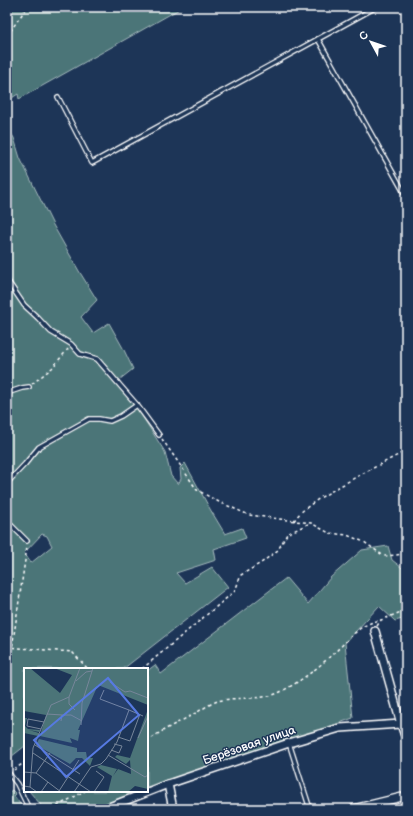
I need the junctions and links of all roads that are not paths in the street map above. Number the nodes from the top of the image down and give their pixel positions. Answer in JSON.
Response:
{"nodes":[{"id":1,"x":376,"y":7,"type":"edge"},
{"id":2,"x":318,"y":39,"type":"junction"},
{"id":3,"x":58,"y":97,"type":"dead end"},
{"id":4,"x":406,"y":196,"type":"edge"},
{"id":5,"x":7,"y":280,"type":"edge"},
{"id":6,"x":29,"y":387,"type":"road end"},
{"id":7,"x":7,"y":393,"type":"edge"},
{"id":8,"x":137,"y":405,"type":"junction"},
{"id":9,"x":159,"y":435,"type":"road end"},
{"id":10,"x":7,"y":483,"type":"edge"},
{"id":11,"x":7,"y":521,"type":"edge"},
{"id":12,"x":27,"y":541,"type":"road end"},
{"id":13,"x":376,"y":631,"type":"road end"},
{"id":14,"x":404,"y":723,"type":"edge"},
{"id":15,"x":406,"y":739,"type":"edge"},
{"id":16,"x":288,"y":743,"type":"junction"},
{"id":17,"x":8,"y":773,"type":"edge"},
{"id":18,"x":168,"y":784,"type":"junction"},
{"id":19,"x":148,"y":792,"type":"edge"},
{"id":20,"x":148,"y":792,"type":"edge"},
{"id":21,"x":406,"y":796,"type":"edge"},
{"id":22,"x":29,"y":809,"type":"edge"},
{"id":23,"x":104,"y":809,"type":"edge"},
{"id":24,"x":173,"y":809,"type":"edge"},
{"id":25,"x":310,"y":809,"type":"edge"},
{"id":26,"x":353,"y":809,"type":"edge"}],
"edges":[{"from":1,"to":2,"type":"lane"},
{"from":2,"to":3,"type":"lane"},
{"from":2,"to":4,"type":"lane"},
{"from":5,"to":8,"type":"lane"},
{"from":6,"to":7,"type":"lane"},
{"from":8,"to":9,"type":"lane"},
{"from":8,"to":10,"type":"lane"},
{"from":11,"to":12,"type":"lane"},
{"from":13,"to":14,"type":"street"},
{"from":14,"to":15,"type":"street"},
{"from":14,"to":16,"type":"street","name":"Берёзовая улица"},
{"from":16,"to":18,"type":"street","name":"Берёзовая улица"},
{"from":16,"to":25,"type":"lane"},
{"from":17,"to":22,"type":"lane"},
{"from":18,"to":19,"type":"street","name":"Берёзовая улица"},
{"from":18,"to":24,"type":"street"},
{"from":20,"to":23,"type":"street","name":"Берёзовая улица"},
{"from":21,"to":26,"type":"street"}]}
